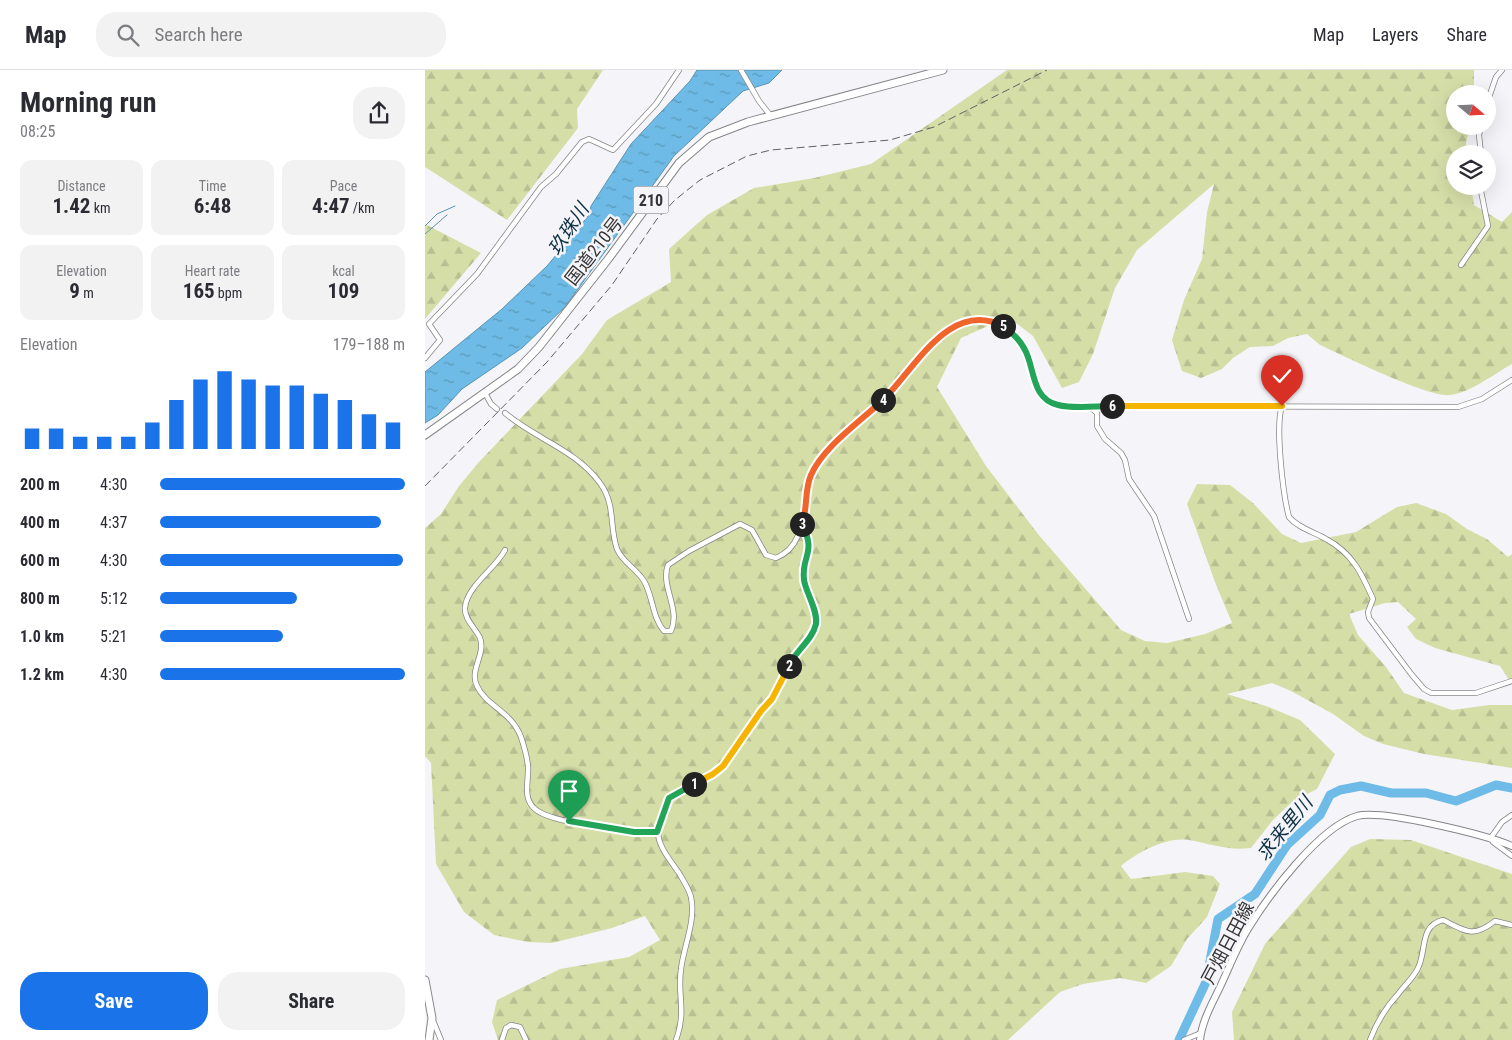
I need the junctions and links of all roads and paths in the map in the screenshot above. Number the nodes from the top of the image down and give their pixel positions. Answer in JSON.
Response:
{"nodes":[{"id":1,"x":679,"y":70,"type":"edge"},
{"id":2,"x":741,"y":70,"type":"edge"},
{"id":3,"x":943,"y":70,"type":"edge"},
{"id":4,"x":1499,"y":71,"type":"edge"},
{"id":5,"x":1493,"y":85,"type":"edge"},
{"id":6,"x":770,"y":115,"type":"junction"},
{"id":7,"x":1482,"y":195,"type":"edge"},
{"id":8,"x":1461,"y":265,"type":"dead end"},
{"id":9,"x":425,"y":358,"type":"edge"},
{"id":10,"x":1512,"y":380,"type":"edge"},
{"id":11,"x":485,"y":393,"type":"junction"},
{"id":12,"x":1087,"y":406,"type":"junction"},
{"id":13,"x":1282,"y":406,"type":"junction"},
{"id":14,"x":497,"y":409,"type":"dead end"},
{"id":15,"x":505,"y":412,"type":"dead end"},
{"id":16,"x":425,"y":435,"type":"edge"},
{"id":17,"x":802,"y":524,"type":"junction"},
{"id":18,"x":505,"y":550,"type":"dead end"},
{"id":19,"x":1189,"y":618,"type":"dead end"},
{"id":20,"x":1512,"y":681,"type":"edge"},
{"id":21,"x":1512,"y":815,"type":"edge"},
{"id":22,"x":657,"y":832,"type":"junction"},
{"id":23,"x":1472,"y":836,"type":"junction"},
{"id":24,"x":1490,"y":839,"type":"junction"},
{"id":25,"x":1512,"y":846,"type":"edge"},
{"id":26,"x":1512,"y":856,"type":"edge"},
{"id":27,"x":1512,"y":925,"type":"edge"},
{"id":28,"x":425,"y":980,"type":"edge"},
{"id":29,"x":432,"y":1018,"type":"junction"},
{"id":30,"x":1201,"y":1037,"type":"edge"},
{"id":31,"x":429,"y":1040,"type":"edge"},
{"id":32,"x":441,"y":1040,"type":"edge"},
{"id":33,"x":502,"y":1040,"type":"edge"},
{"id":34,"x":527,"y":1040,"type":"edge"},
{"id":35,"x":676,"y":1040,"type":"edge"},
{"id":36,"x":1184,"y":1040,"type":"edge"},
{"id":37,"x":1370,"y":1040,"type":"edge"}],
"edges":[{"from":1,"to":9,"type":"street"},
{"from":2,"to":6,"type":"street"},
{"from":3,"to":6,"type":"highway","name":"国道210号","number":"210"},
{"from":4,"to":5,"type":"street"},
{"from":6,"to":11,"type":"highway","name":"国道210号","number":"210"},
{"from":7,"to":8,"type":"street"},
{"from":10,"to":13,"type":"street"},
{"from":11,"to":14,"type":"street"},
{"from":11,"to":16,"type":"highway","name":"国道210号","number":"210"},
{"from":12,"to":13,"type":"street"},
{"from":12,"to":17,"type":"street"},
{"from":12,"to":19,"type":"street"},
{"from":13,"to":20,"type":"street"},
{"from":15,"to":17,"type":"street"},
{"from":17,"to":22,"type":"street"},
{"from":18,"to":22,"type":"street"},
{"from":21,"to":24,"type":"street"},
{"from":22,"to":35,"type":"street"},
{"from":23,"to":24,"type":"main road","name":"戸畑日田線"},
{"from":23,"to":26,"type":"street"},
{"from":23,"to":30,"type":"main road","name":"戸畑日田線"},
{"from":24,"to":25,"type":"main road","name":"戸畑日田線"},
{"from":27,"to":37,"type":"street"},
{"from":28,"to":29,"type":"highway"},
{"from":29,"to":31,"type":"highway"},
{"from":29,"to":32,"type":"street"},
{"from":30,"to":36,"type":"street"},
{"from":33,"to":34,"type":"street"}]}
